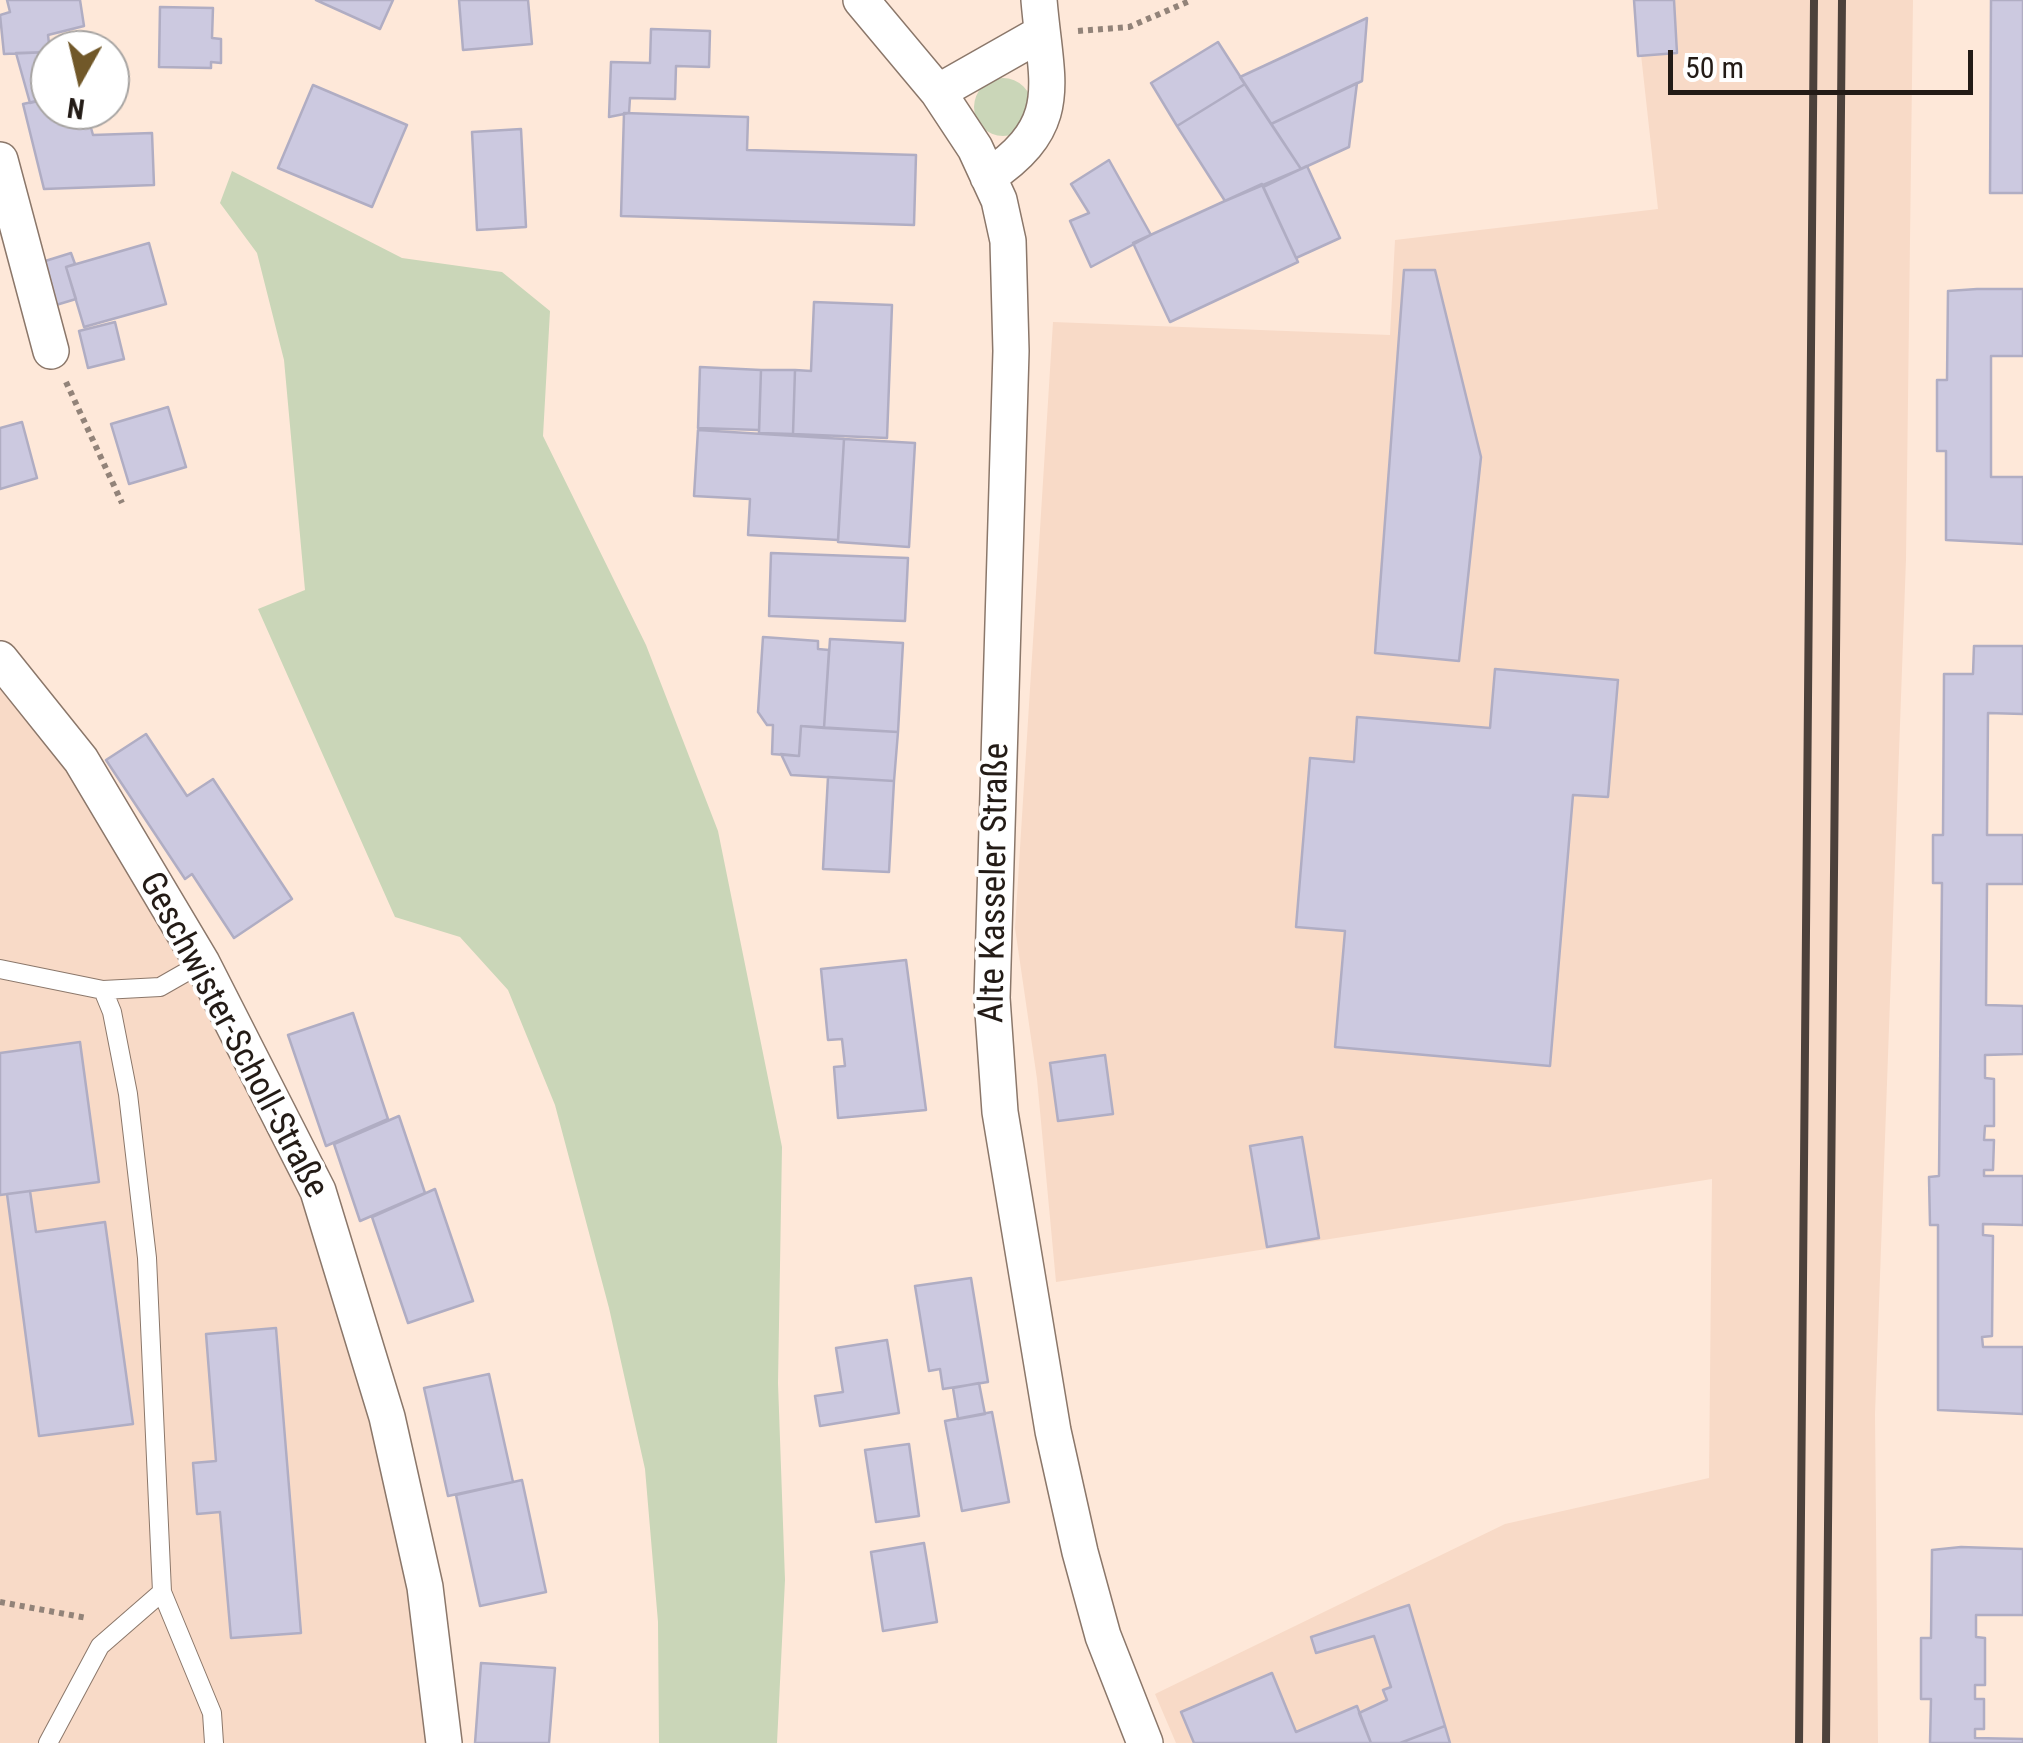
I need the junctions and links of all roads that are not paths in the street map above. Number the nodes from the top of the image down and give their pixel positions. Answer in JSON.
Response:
{"nodes":[{"id":1,"x":860,"y":0,"type":"edge"},
{"id":2,"x":1040,"y":17,"type":"edge"},
{"id":3,"x":938,"y":92,"type":"junction"},
{"id":4,"x":0,"y":160,"type":"edge"},
{"id":5,"x":988,"y":177,"type":"junction"},
{"id":6,"x":52,"y":351,"type":"road end"},
{"id":7,"x":0,"y":659,"type":"edge"},
{"id":8,"x":202,"y":964,"type":"junction"},
{"id":9,"x":0,"y":968,"type":"edge"},
{"id":10,"x":102,"y":990,"type":"junction"},
{"id":11,"x":162,"y":1592,"type":"junction"},
{"id":12,"x":48,"y":1743,"type":"edge"},
{"id":13,"x":214,"y":1743,"type":"edge"},
{"id":14,"x":444,"y":1743,"type":"edge"},
{"id":15,"x":1144,"y":1743,"type":"edge"}],
"edges":[{"from":1,"to":3,"type":"street","name":"Alte Kasseler Straße"},
{"from":2,"to":3,"type":"street"},
{"from":2,"to":5,"type":"street"},
{"from":3,"to":5,"type":"street","name":"Alte Kasseler Straße"},
{"from":4,"to":6,"type":"street"},
{"from":5,"to":15,"type":"street","name":"Alte Kasseler Straße"},
{"from":7,"to":8,"type":"street","name":"Geschwister-Scholl-Straße"},
{"from":8,"to":10,"type":"lane"},
{"from":8,"to":14,"type":"street","name":"Geschwister-Scholl-Straße"},
{"from":9,"to":10,"type":"lane"},
{"from":10,"to":11,"type":"lane"},
{"from":11,"to":12,"type":"lane"},
{"from":11,"to":13,"type":"lane"}]}
